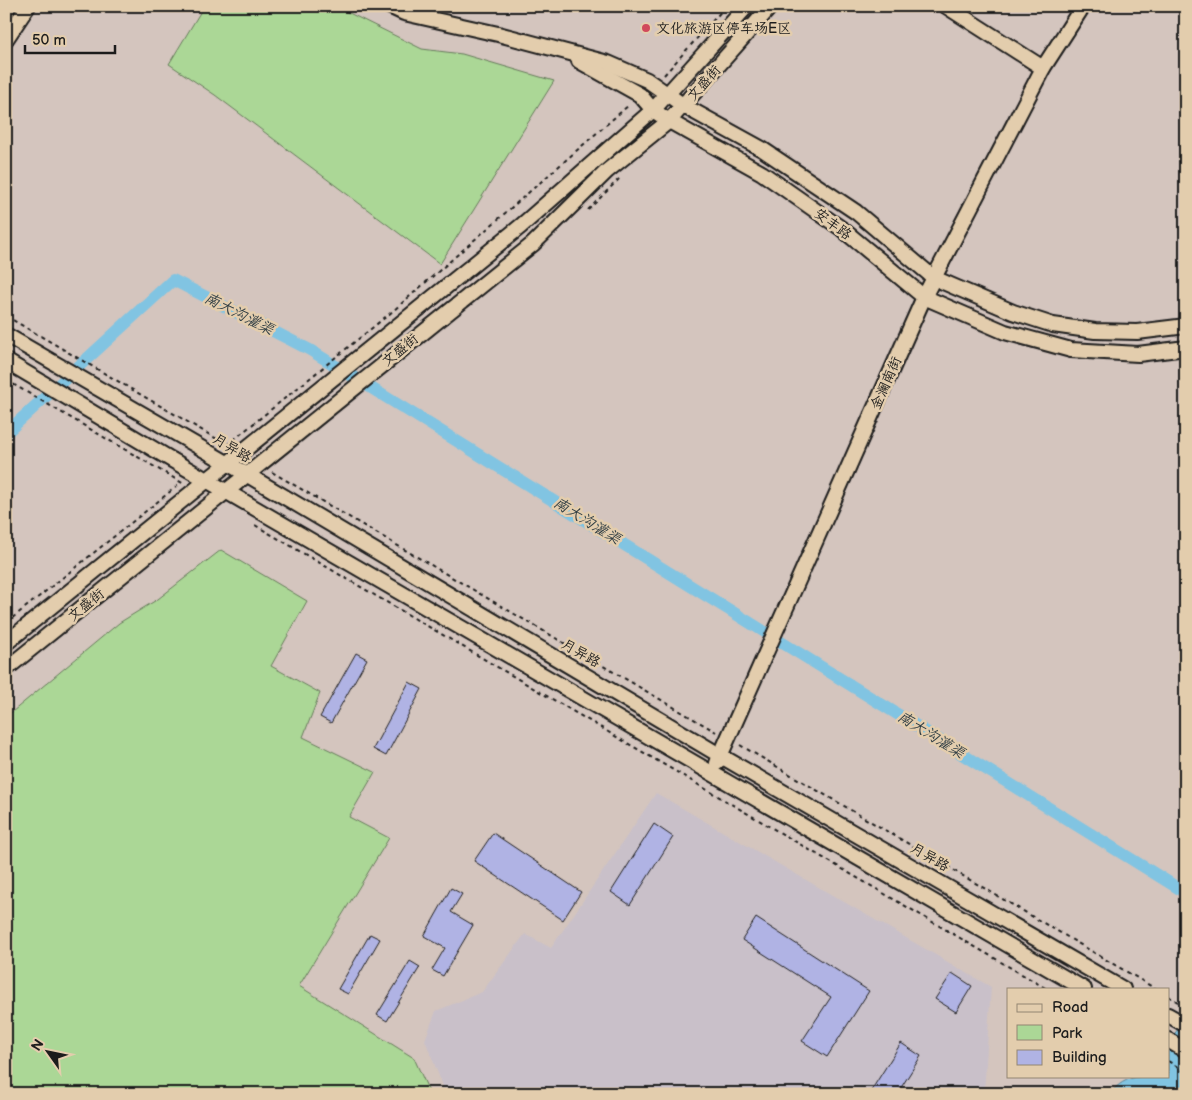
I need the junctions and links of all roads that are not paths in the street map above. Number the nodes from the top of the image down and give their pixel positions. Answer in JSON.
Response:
{"nodes":[{"id":1,"x":28,"y":6,"type":"edge"},
{"id":2,"x":389,"y":6,"type":"edge"},
{"id":3,"x":747,"y":6,"type":"edge"},
{"id":4,"x":771,"y":6,"type":"edge"},
{"id":5,"x":946,"y":6,"type":"edge"},
{"id":6,"x":1083,"y":6,"type":"edge"},
{"id":7,"x":498,"y":34,"type":"junction"},
{"id":8,"x":6,"y":39,"type":"edge"},
{"id":9,"x":1043,"y":68,"type":"junction"},
{"id":10,"x":668,"y":95,"type":"junction"},
{"id":11,"x":684,"y":106,"type":"junction"},
{"id":12,"x":653,"y":110,"type":"junction"},
{"id":13,"x":669,"y":121,"type":"junction"},
{"id":14,"x":934,"y":278,"type":"junction"},
{"id":15,"x":924,"y":297,"type":"junction"},
{"id":16,"x":1186,"y":326,"type":"edge"},
{"id":17,"x":6,"y":335,"type":"edge"},
{"id":18,"x":1186,"y":348,"type":"edge"},
{"id":19,"x":9,"y":362,"type":"edge"},
{"id":20,"x":227,"y":465,"type":"junction"},
{"id":21,"x":246,"y":474,"type":"junction"},
{"id":22,"x":208,"y":480,"type":"junction"},
{"id":23,"x":228,"y":490,"type":"junction"},
{"id":24,"x":6,"y":642,"type":"edge"},
{"id":25,"x":6,"y":669,"type":"edge"},
{"id":26,"x":721,"y":756,"type":"junction"},
{"id":27,"x":712,"y":773,"type":"junction"},
{"id":28,"x":1082,"y":988,"type":"edge"},
{"id":29,"x":1121,"y":988,"type":"edge"},
{"id":30,"x":1170,"y":1016,"type":"edge"},
{"id":31,"x":1186,"y":1025,"type":"edge"},
{"id":32,"x":1170,"y":1041,"type":"edge"},
{"id":33,"x":1186,"y":1051,"type":"edge"}],
"edges":[{"from":1,"to":8,"type":"main road"},
{"from":2,"to":7,"type":"main road","name":"安丰路"},
{"from":3,"to":10,"type":"main road","name":"文盛街"},
{"from":4,"to":11,"type":"main road","name":"文盛街"},
{"from":5,"to":9,"type":"main road"},
{"from":6,"to":9,"type":"main road","name":"金澜南街"},
{"from":7,"to":10,"type":"main road","name":"安丰路"},
{"from":7,"to":12,"type":"main road","name":"安丰路"},
{"from":9,"to":14,"type":"main road","name":"金澜南街"},
{"from":10,"to":11,"type":"main road","name":"安丰路"},
{"from":10,"to":12,"type":"main road","name":"文盛街"},
{"from":11,"to":13,"type":"main road","name":"文盛街"},
{"from":11,"to":14,"type":"main road","name":"安丰路"},
{"from":12,"to":13,"type":"main road","name":"安丰路"},
{"from":12,"to":20,"type":"main road","name":"文盛街"},
{"from":13,"to":15,"type":"main road","name":"安丰路"},
{"from":13,"to":21,"type":"main road","name":"文盛街"},
{"from":14,"to":15,"type":"main road","name":"金澜南街"},
{"from":14,"to":16,"type":"main road","name":"安丰路"},
{"from":15,"to":18,"type":"main road","name":"安丰路"},
{"from":15,"to":26,"type":"main road","name":"金澜南街"},
{"from":17,"to":20,"type":"main road","name":"月异路"},
{"from":19,"to":22,"type":"main road"},
{"from":20,"to":21,"type":"main road","name":"月异路"},
{"from":20,"to":22,"type":"main road","name":"文盛街"},
{"from":21,"to":23,"type":"main road","name":"文盛街"},
{"from":21,"to":26,"type":"main road","name":"月异路"},
{"from":22,"to":23,"type":"main road"},
{"from":22,"to":24,"type":"main road","name":"文盛街"},
{"from":23,"to":25,"type":"main road","name":"文盛街"},
{"from":23,"to":27,"type":"main road"},
{"from":26,"to":27,"type":"main road","name":"金澜南街"},
{"from":26,"to":29,"type":"main road","name":"月异路"},
{"from":27,"to":28,"type":"main road"},
{"from":30,"to":31,"type":"main road"},
{"from":32,"to":33,"type":"main road"}]}
